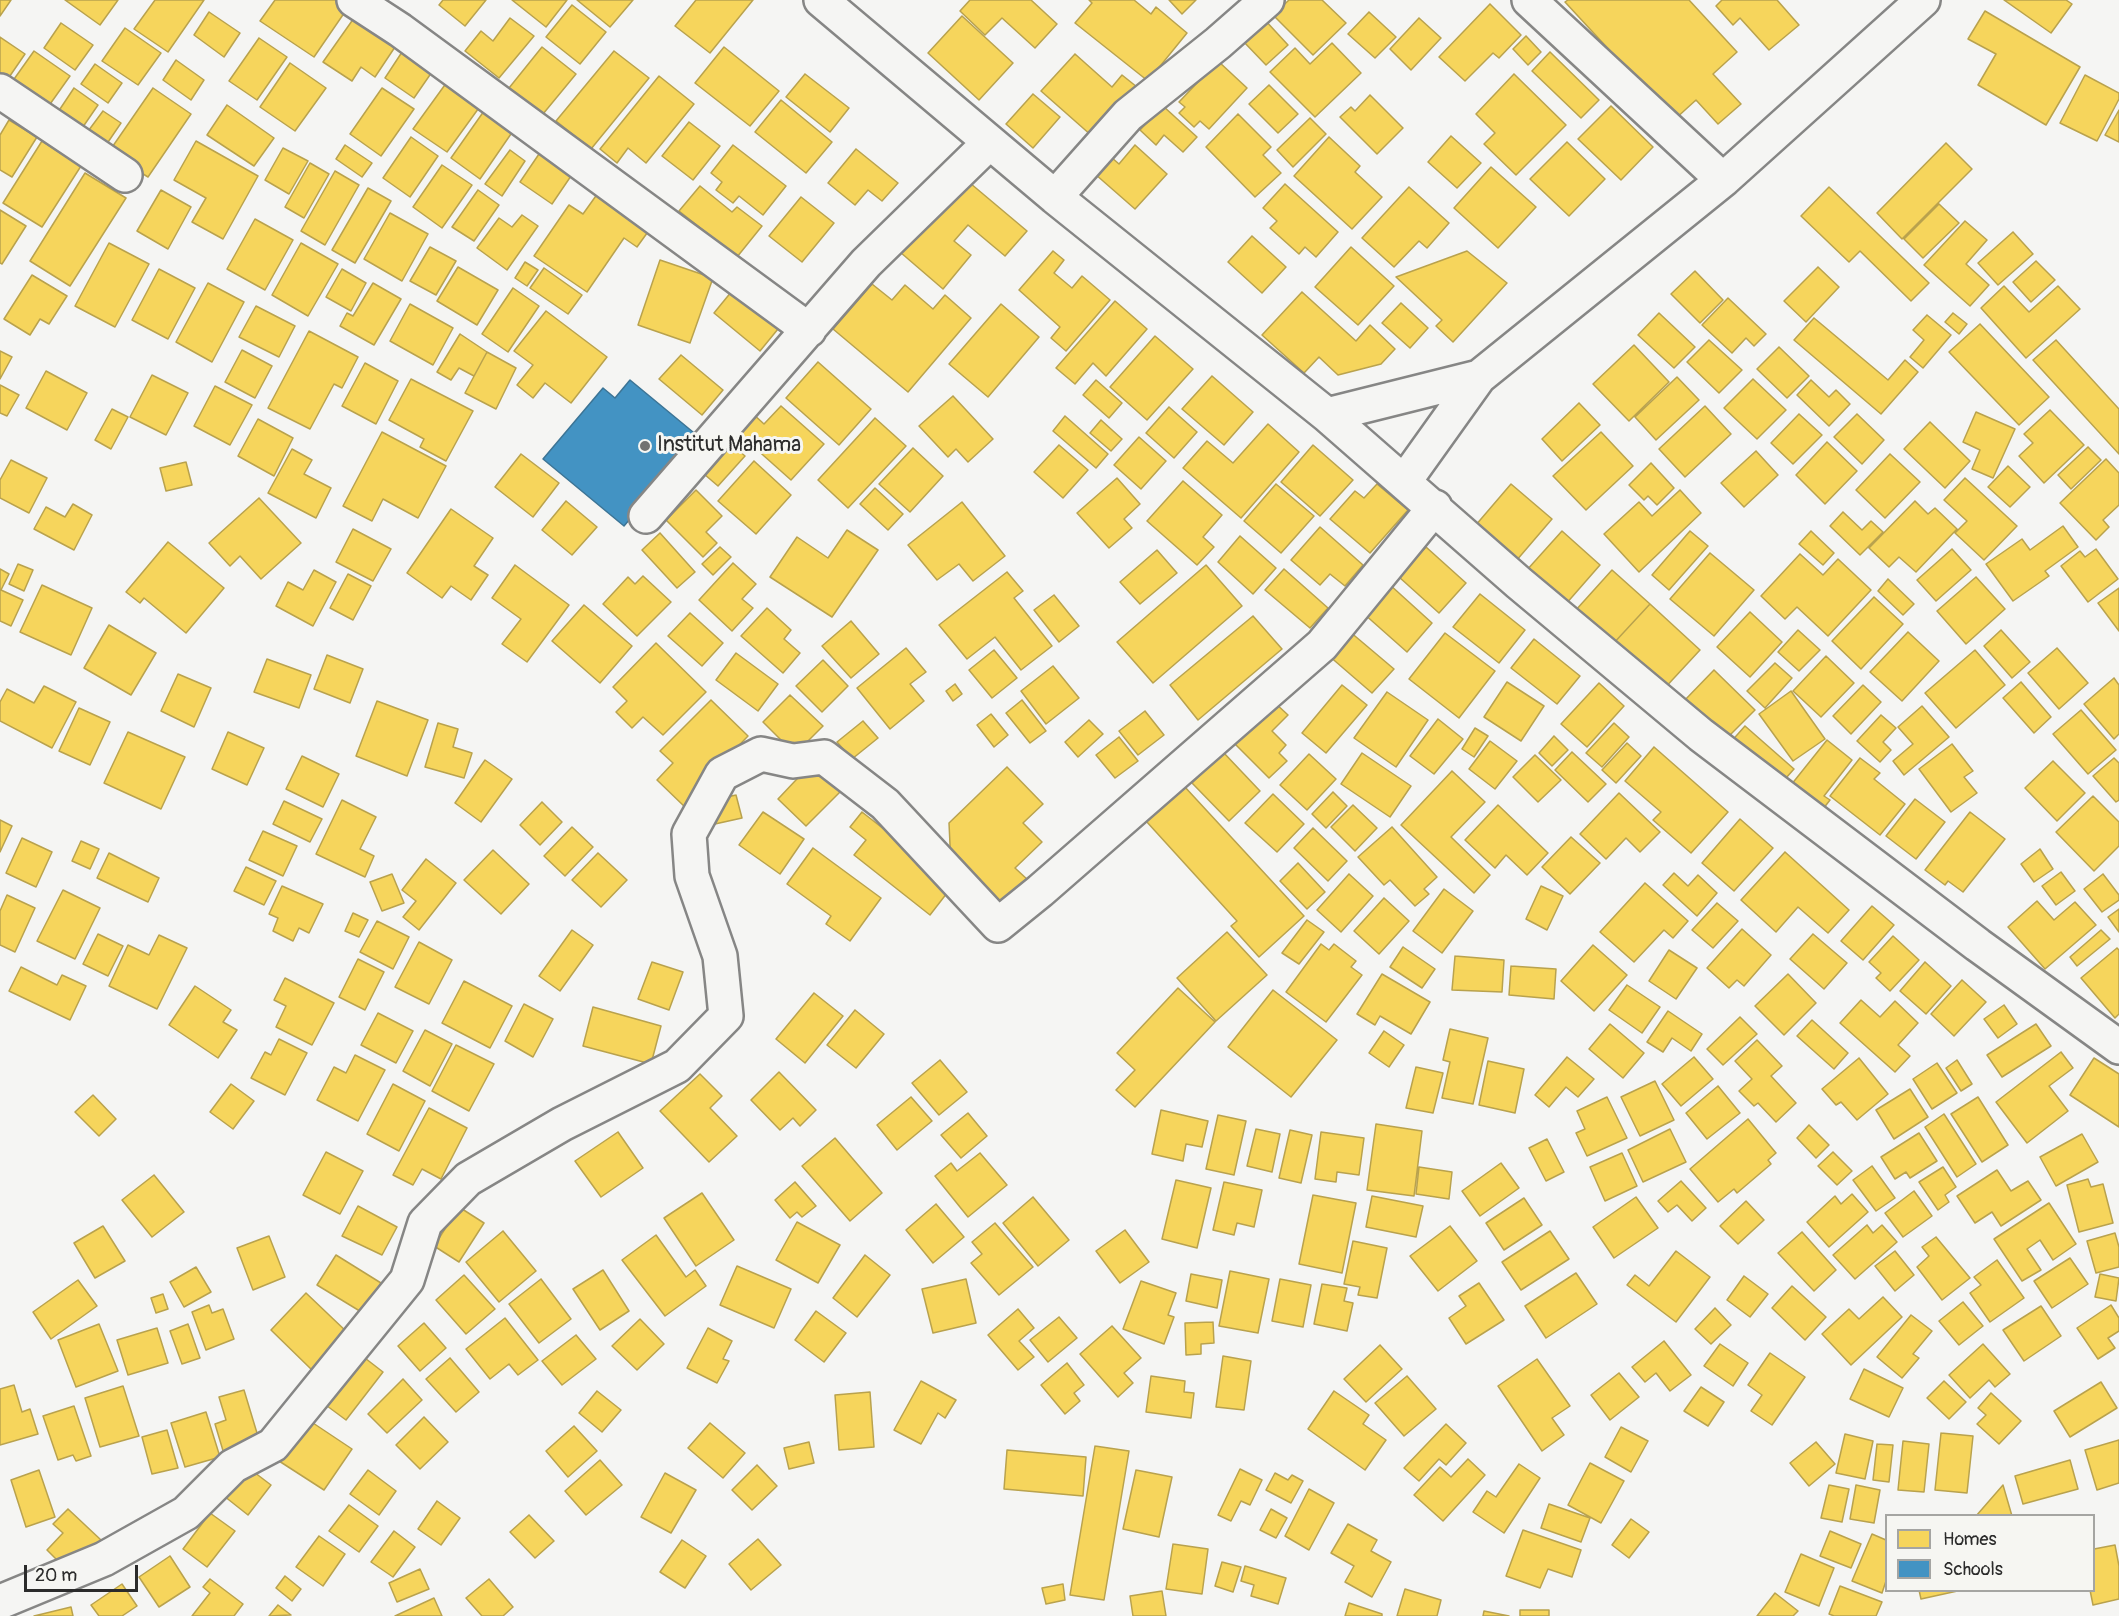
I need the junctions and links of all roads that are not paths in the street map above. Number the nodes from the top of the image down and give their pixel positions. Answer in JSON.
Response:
{"nodes":[{"id":1,"x":354,"y":0,"type":"edge"},
{"id":2,"x":821,"y":0,"type":"edge"},
{"id":3,"x":1267,"y":0,"type":"edge"},
{"id":4,"x":1923,"y":0,"type":"edge"},
{"id":5,"x":1534,"y":2,"type":"edge"},
{"id":6,"x":0,"y":91,"type":"edge"},
{"id":7,"x":988,"y":143,"type":"junction"},
{"id":8,"x":125,"y":175,"type":"dead end"},
{"id":9,"x":1723,"y":180,"type":"junction"},
{"id":10,"x":1055,"y":197,"type":"junction"},
{"id":11,"x":809,"y":330,"type":"junction"},
{"id":12,"x":1479,"y":376,"type":"junction"},
{"id":13,"x":1328,"y":415,"type":"junction"},
{"id":14,"x":1404,"y":482,"type":"junction"},
{"id":15,"x":1435,"y":507,"type":"junction"},
{"id":16,"x":646,"y":516,"type":"dead end"},
{"id":17,"x":2116,"y":1041,"type":"edge"},
{"id":18,"x":0,"y":1602,"type":"edge"}],
"edges":[{"from":1,"to":11,"type":"street"},
{"from":2,"to":7,"type":"street"},
{"from":3,"to":10,"type":"street"},
{"from":4,"to":9,"type":"street"},
{"from":5,"to":9,"type":"street"},
{"from":6,"to":8,"type":"street"},
{"from":7,"to":10,"type":"street"},
{"from":7,"to":11,"type":"street"},
{"from":9,"to":12,"type":"street"},
{"from":10,"to":13,"type":"street"},
{"from":11,"to":16,"type":"street"},
{"from":12,"to":13,"type":"street"},
{"from":12,"to":14,"type":"street"},
{"from":13,"to":14,"type":"street"},
{"from":14,"to":15,"type":"street"},
{"from":15,"to":17,"type":"street"},
{"from":15,"to":18,"type":"street"}]}
